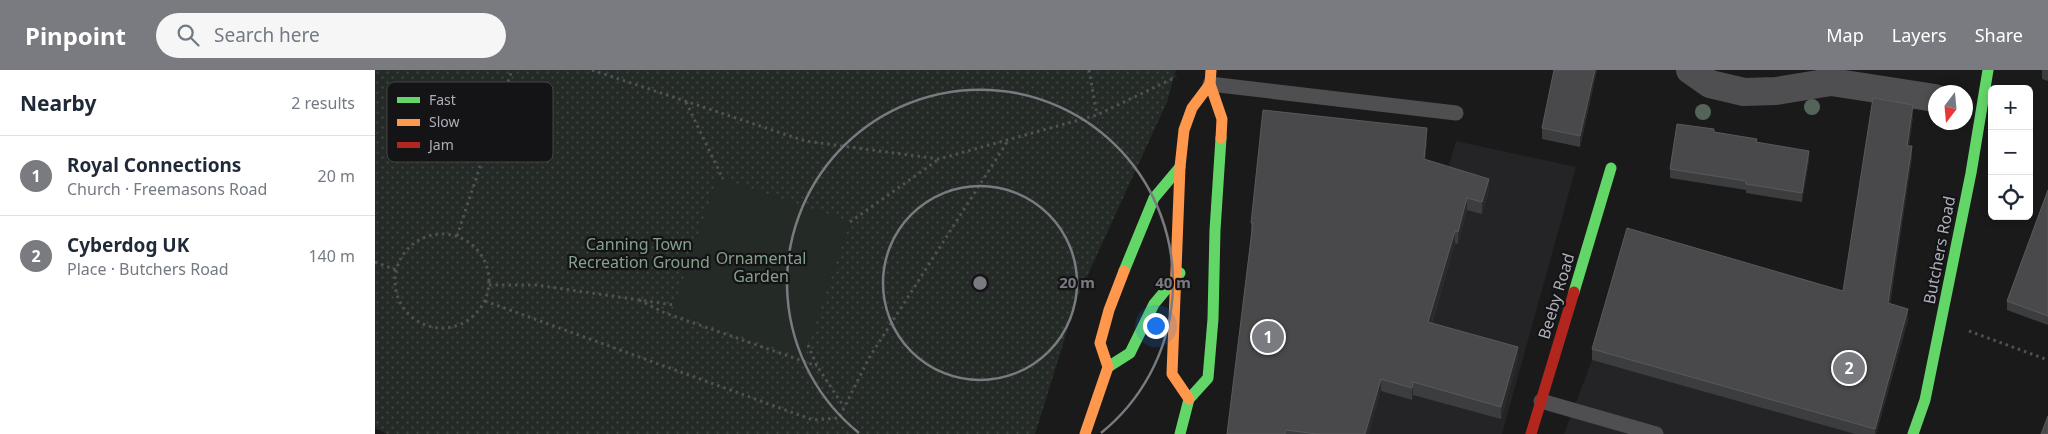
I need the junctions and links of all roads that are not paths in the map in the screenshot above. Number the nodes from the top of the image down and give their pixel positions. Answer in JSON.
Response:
{"nodes":[{"id":1,"x":1690,"y":70,"type":"edge"},
{"id":2,"x":1988,"y":70,"type":"edge"},
{"id":3,"x":1211,"y":77,"type":"edge"},
{"id":4,"x":1928,"y":97,"type":"edge"},
{"id":5,"x":1973,"y":105,"type":"edge"},
{"id":6,"x":1456,"y":113,"type":"dead end"},
{"id":7,"x":1972,"y":130,"type":"edge"},
{"id":8,"x":1180,"y":166,"type":"junction"},
{"id":9,"x":1611,"y":168,"type":"dead end"},
{"id":10,"x":1215,"y":230,"type":"junction"},
{"id":11,"x":1204,"y":244,"type":"dead end"},
{"id":12,"x":1188,"y":264,"type":"dead end"},
{"id":13,"x":1177,"y":277,"type":"junction"},
{"id":14,"x":1108,"y":367,"type":"junction"},
{"id":15,"x":1189,"y":399,"type":"junction"},
{"id":16,"x":1541,"y":401,"type":"junction"},
{"id":17,"x":1085,"y":434,"type":"edge"},
{"id":18,"x":1180,"y":434,"type":"edge"},
{"id":19,"x":1531,"y":434,"type":"edge"},
{"id":20,"x":1656,"y":434,"type":"edge"},
{"id":21,"x":1913,"y":434,"type":"edge"}],
"edges":[{"from":1,"to":4,"type":"street"},
{"from":2,"to":5,"type":"street","name":"Butchers Road"},
{"from":3,"to":6,"type":"lane"},
{"from":3,"to":8,"type":"street"},
{"from":3,"to":10,"type":"street"},
{"from":7,"to":21,"type":"street","name":"Butchers Road"},
{"from":8,"to":13,"type":"street"},
{"from":8,"to":14,"type":"street"},
{"from":9,"to":16,"type":"street","name":"Beeby Road"},
{"from":10,"to":11,"type":"street"},
{"from":10,"to":15,"type":"street"},
{"from":12,"to":13,"type":"street"},
{"from":13,"to":14,"type":"street"},
{"from":13,"to":15,"type":"street"},
{"from":14,"to":17,"type":"street"},
{"from":15,"to":18,"type":"street"},
{"from":16,"to":19,"type":"street","name":"Beeby Road"},
{"from":16,"to":20,"type":"lane"}]}
